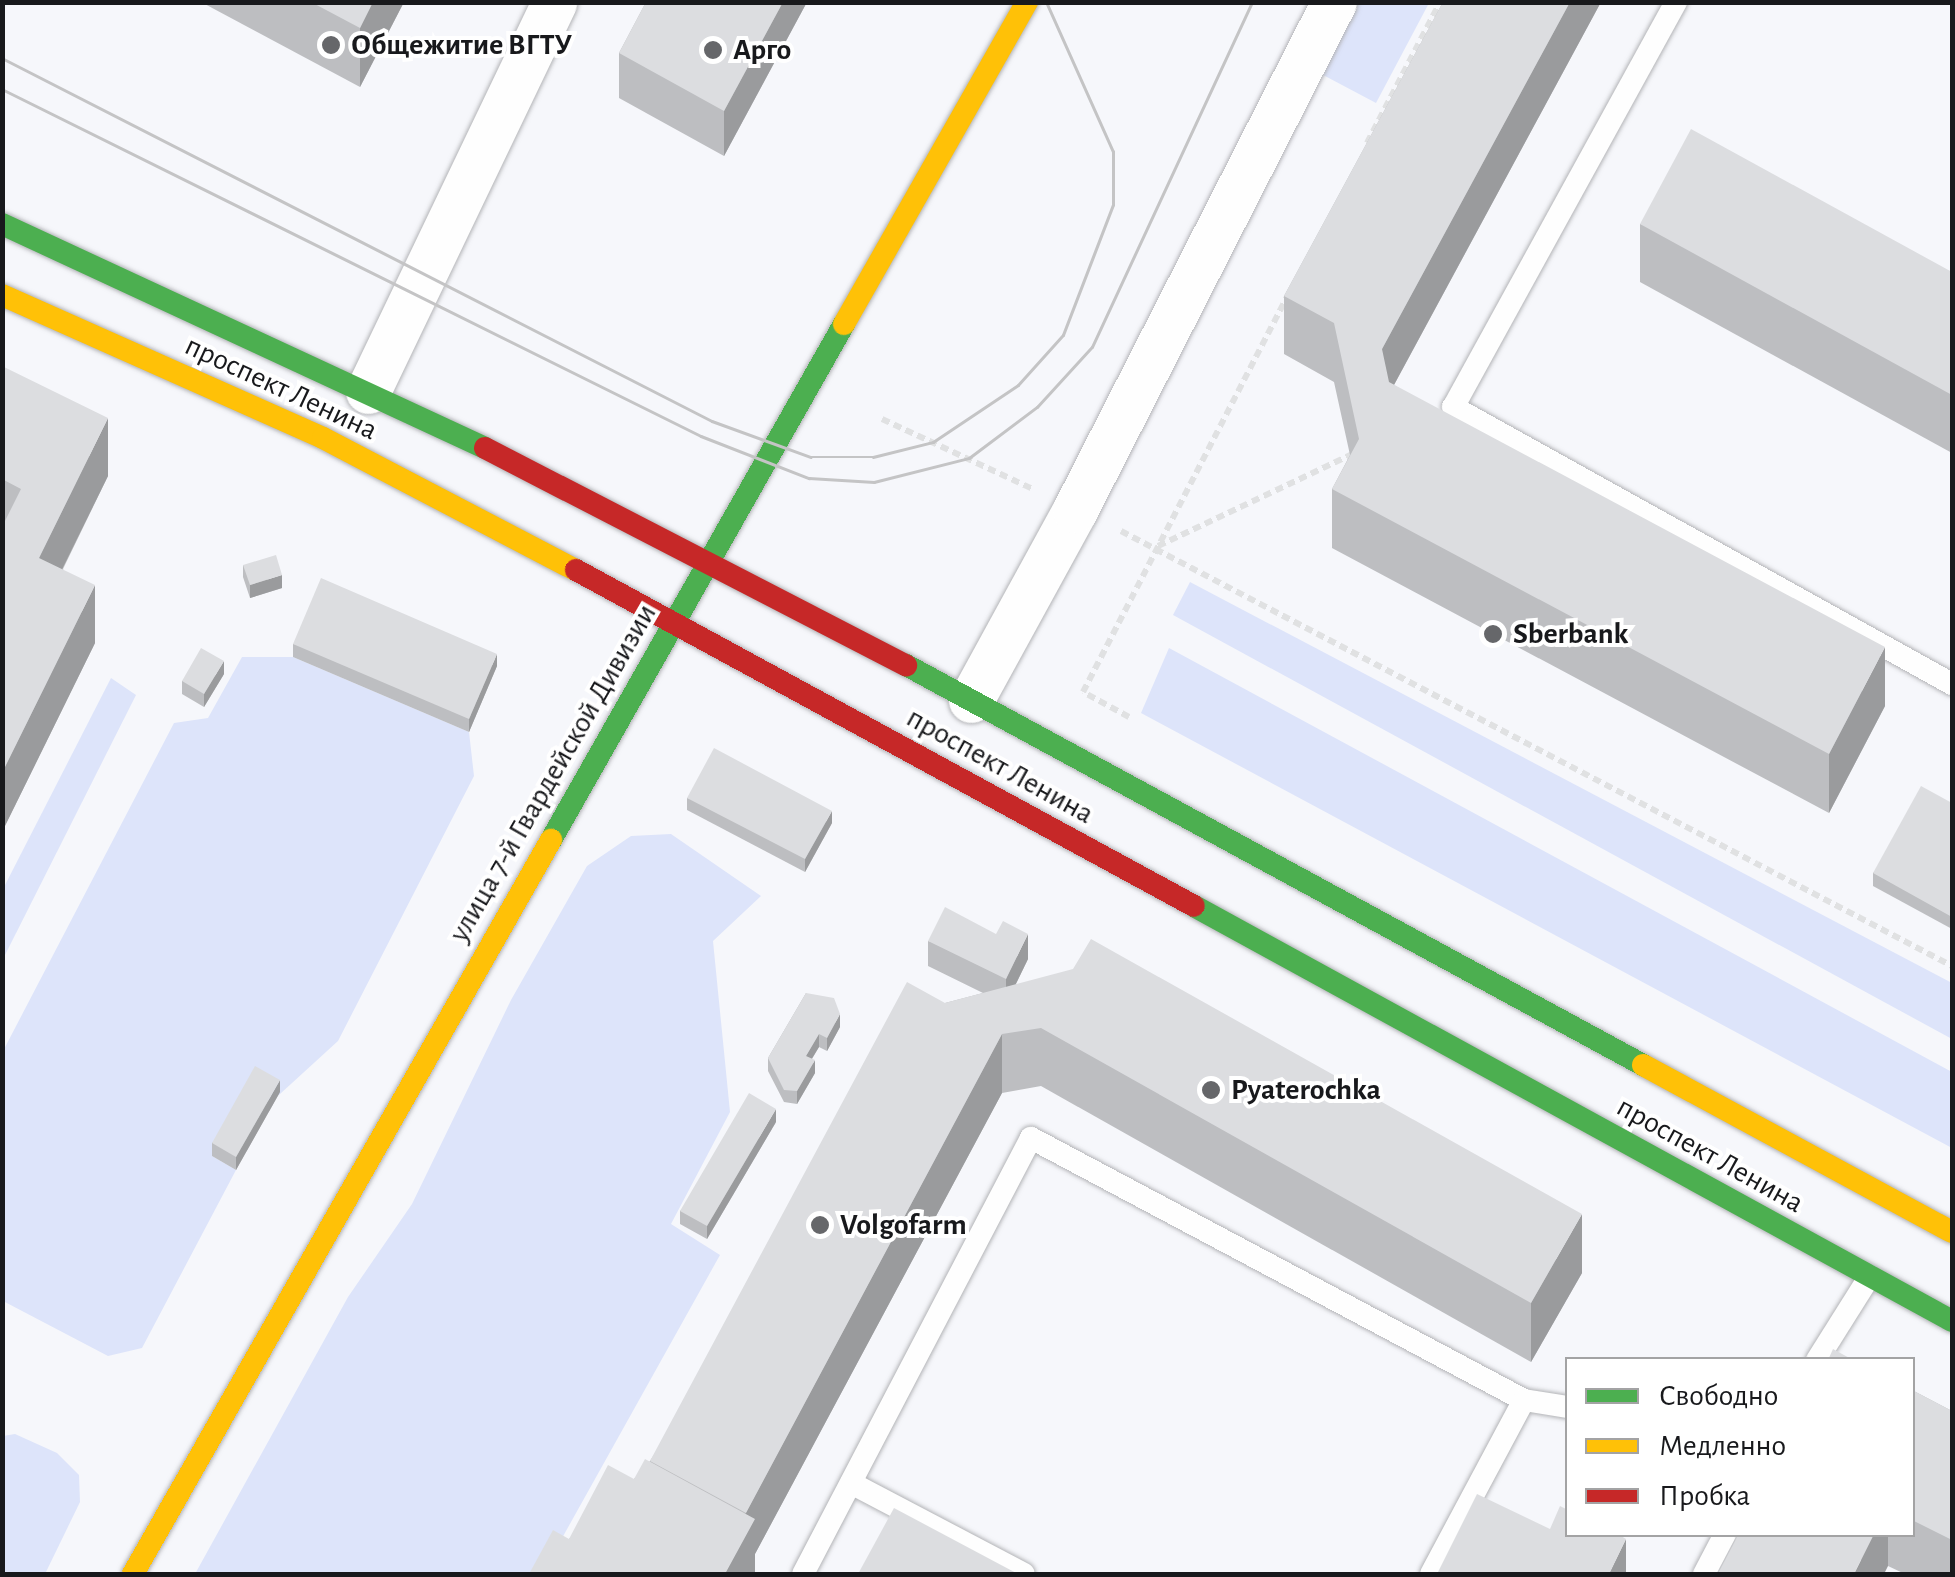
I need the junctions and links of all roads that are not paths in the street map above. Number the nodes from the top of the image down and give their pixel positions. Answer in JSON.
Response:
{"nodes":[{"id":1,"x":554,"y":2,"type":"edge"},
{"id":2,"x":1028,"y":2,"type":"edge"},
{"id":3,"x":1334,"y":2,"type":"edge"},
{"id":4,"x":1676,"y":2,"type":"edge"},
{"id":5,"x":2,"y":224,"type":"edge"},
{"id":6,"x":2,"y":294,"type":"edge"},
{"id":7,"x":368,"y":391,"type":"junction"},
{"id":8,"x":709,"y":558,"type":"junction"},
{"id":9,"x":676,"y":623,"type":"junction"},
{"id":10,"x":1952,"y":684,"type":"edge"},
{"id":11,"x":971,"y":700,"type":"junction"},
{"id":12,"x":1952,"y":1232,"type":"edge"},
{"id":13,"x":1870,"y":1276,"type":"junction"},
{"id":14,"x":1952,"y":1321,"type":"edge"},
{"id":15,"x":1818,"y":1357,"type":"edge"},
{"id":16,"x":1524,"y":1400,"type":"junction"},
{"id":17,"x":1565,"y":1407,"type":"edge"},
{"id":18,"x":851,"y":1482,"type":"junction"},
{"id":19,"x":1722,"y":1537,"type":"edge"},
{"id":20,"x":132,"y":1574,"type":"edge"},
{"id":21,"x":802,"y":1574,"type":"edge"},
{"id":22,"x":1024,"y":1574,"type":"edge"},
{"id":23,"x":1431,"y":1574,"type":"edge"},
{"id":24,"x":1704,"y":1574,"type":"edge"}],
"edges":[{"from":1,"to":7,"type":"street"},
{"from":2,"to":8,"type":"main road","name":"улица 7-й Гвардейской Дивизии"},
{"from":3,"to":11,"type":"street"},
{"from":4,"to":10,"type":"lane"},
{"from":5,"to":7,"type":"main road","name":"проспект Ленина"},
{"from":6,"to":9,"type":"main road","name":"проспект Ленина"},
{"from":7,"to":8,"type":"main road","name":"проспект Ленина"},
{"from":8,"to":9,"type":"main road","name":"улица 7-й Гвардейской Дивизии"},
{"from":8,"to":11,"type":"main road","name":"проспект Ленина"},
{"from":9,"to":13,"type":"main road","name":"проспект Ленина"},
{"from":9,"to":20,"type":"main road","name":"улица 7-й Гвардейской Дивизии"},
{"from":11,"to":12,"type":"main road","name":"проспект Ленина"},
{"from":13,"to":14,"type":"main road","name":"проспект Ленина"},
{"from":13,"to":15,"type":"lane"},
{"from":16,"to":17,"type":"lane"},
{"from":16,"to":18,"type":"lane"},
{"from":16,"to":23,"type":"lane"},
{"from":18,"to":21,"type":"lane"},
{"from":18,"to":22,"type":"lane"},
{"from":19,"to":24,"type":"lane"}]}
